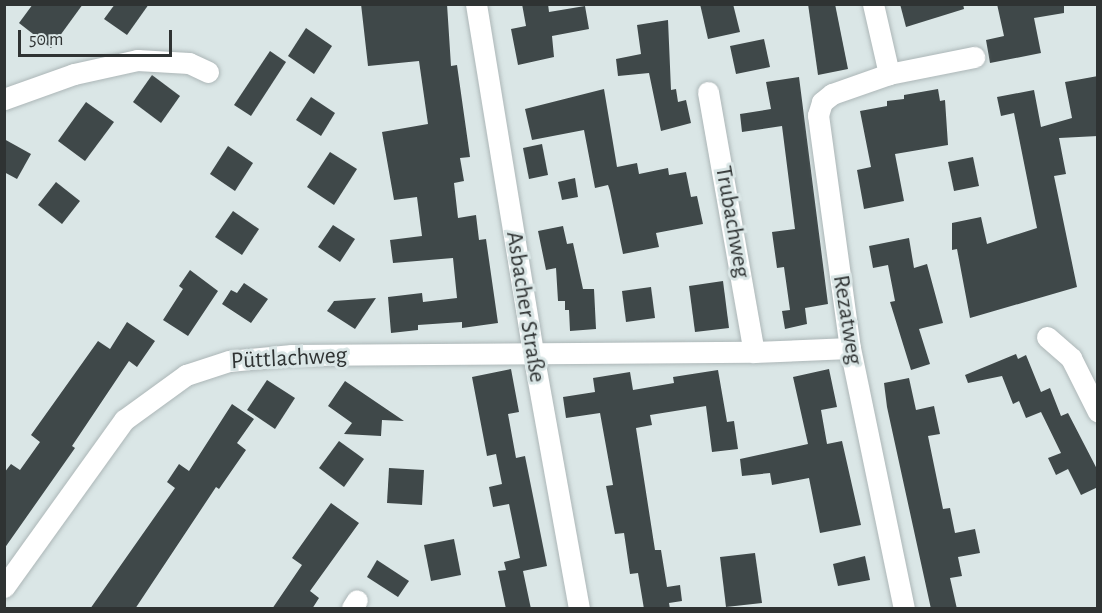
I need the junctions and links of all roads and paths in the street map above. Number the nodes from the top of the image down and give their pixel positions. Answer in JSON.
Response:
{"nodes":[{"id":1,"x":476,"y":4,"type":"edge"},
{"id":2,"x":873,"y":4,"type":"edge"},
{"id":3,"x":974,"y":57,"type":"dead end"},
{"id":4,"x":208,"y":72,"type":"dead end"},
{"id":5,"x":889,"y":74,"type":"junction"},
{"id":6,"x":708,"y":92,"type":"dead end"},
{"id":7,"x":4,"y":99,"type":"edge"},
{"id":8,"x":1047,"y":337,"type":"dead end"},
{"id":9,"x":850,"y":348,"type":"junction"},
{"id":10,"x":754,"y":352,"type":"junction"},
{"id":11,"x":532,"y":353,"type":"junction"},
{"id":12,"x":1098,"y":412,"type":"edge"},
{"id":13,"x":4,"y":587,"type":"edge"},
{"id":14,"x":579,"y":609,"type":"edge"},
{"id":15,"x":904,"y":609,"type":"edge"}],
"edges":[{"from":1,"to":11,"type":"street","name":"Asbacher Straße"},
{"from":2,"to":5,"type":"street"},
{"from":3,"to":5,"type":"street","name":"Rezatweg"},
{"from":4,"to":7,"type":"street"},
{"from":5,"to":9,"type":"street","name":"Rezatweg"},
{"from":6,"to":10,"type":"street","name":"Trubachweg"},
{"from":8,"to":12,"type":"street"},
{"from":9,"to":10,"type":"street"},
{"from":9,"to":15,"type":"street","name":"Rezatweg"},
{"from":10,"to":11,"type":"street"},
{"from":11,"to":13,"type":"street","name":"Püttlachweg"},
{"from":11,"to":14,"type":"street","name":"Asbacher Straße"}]}
